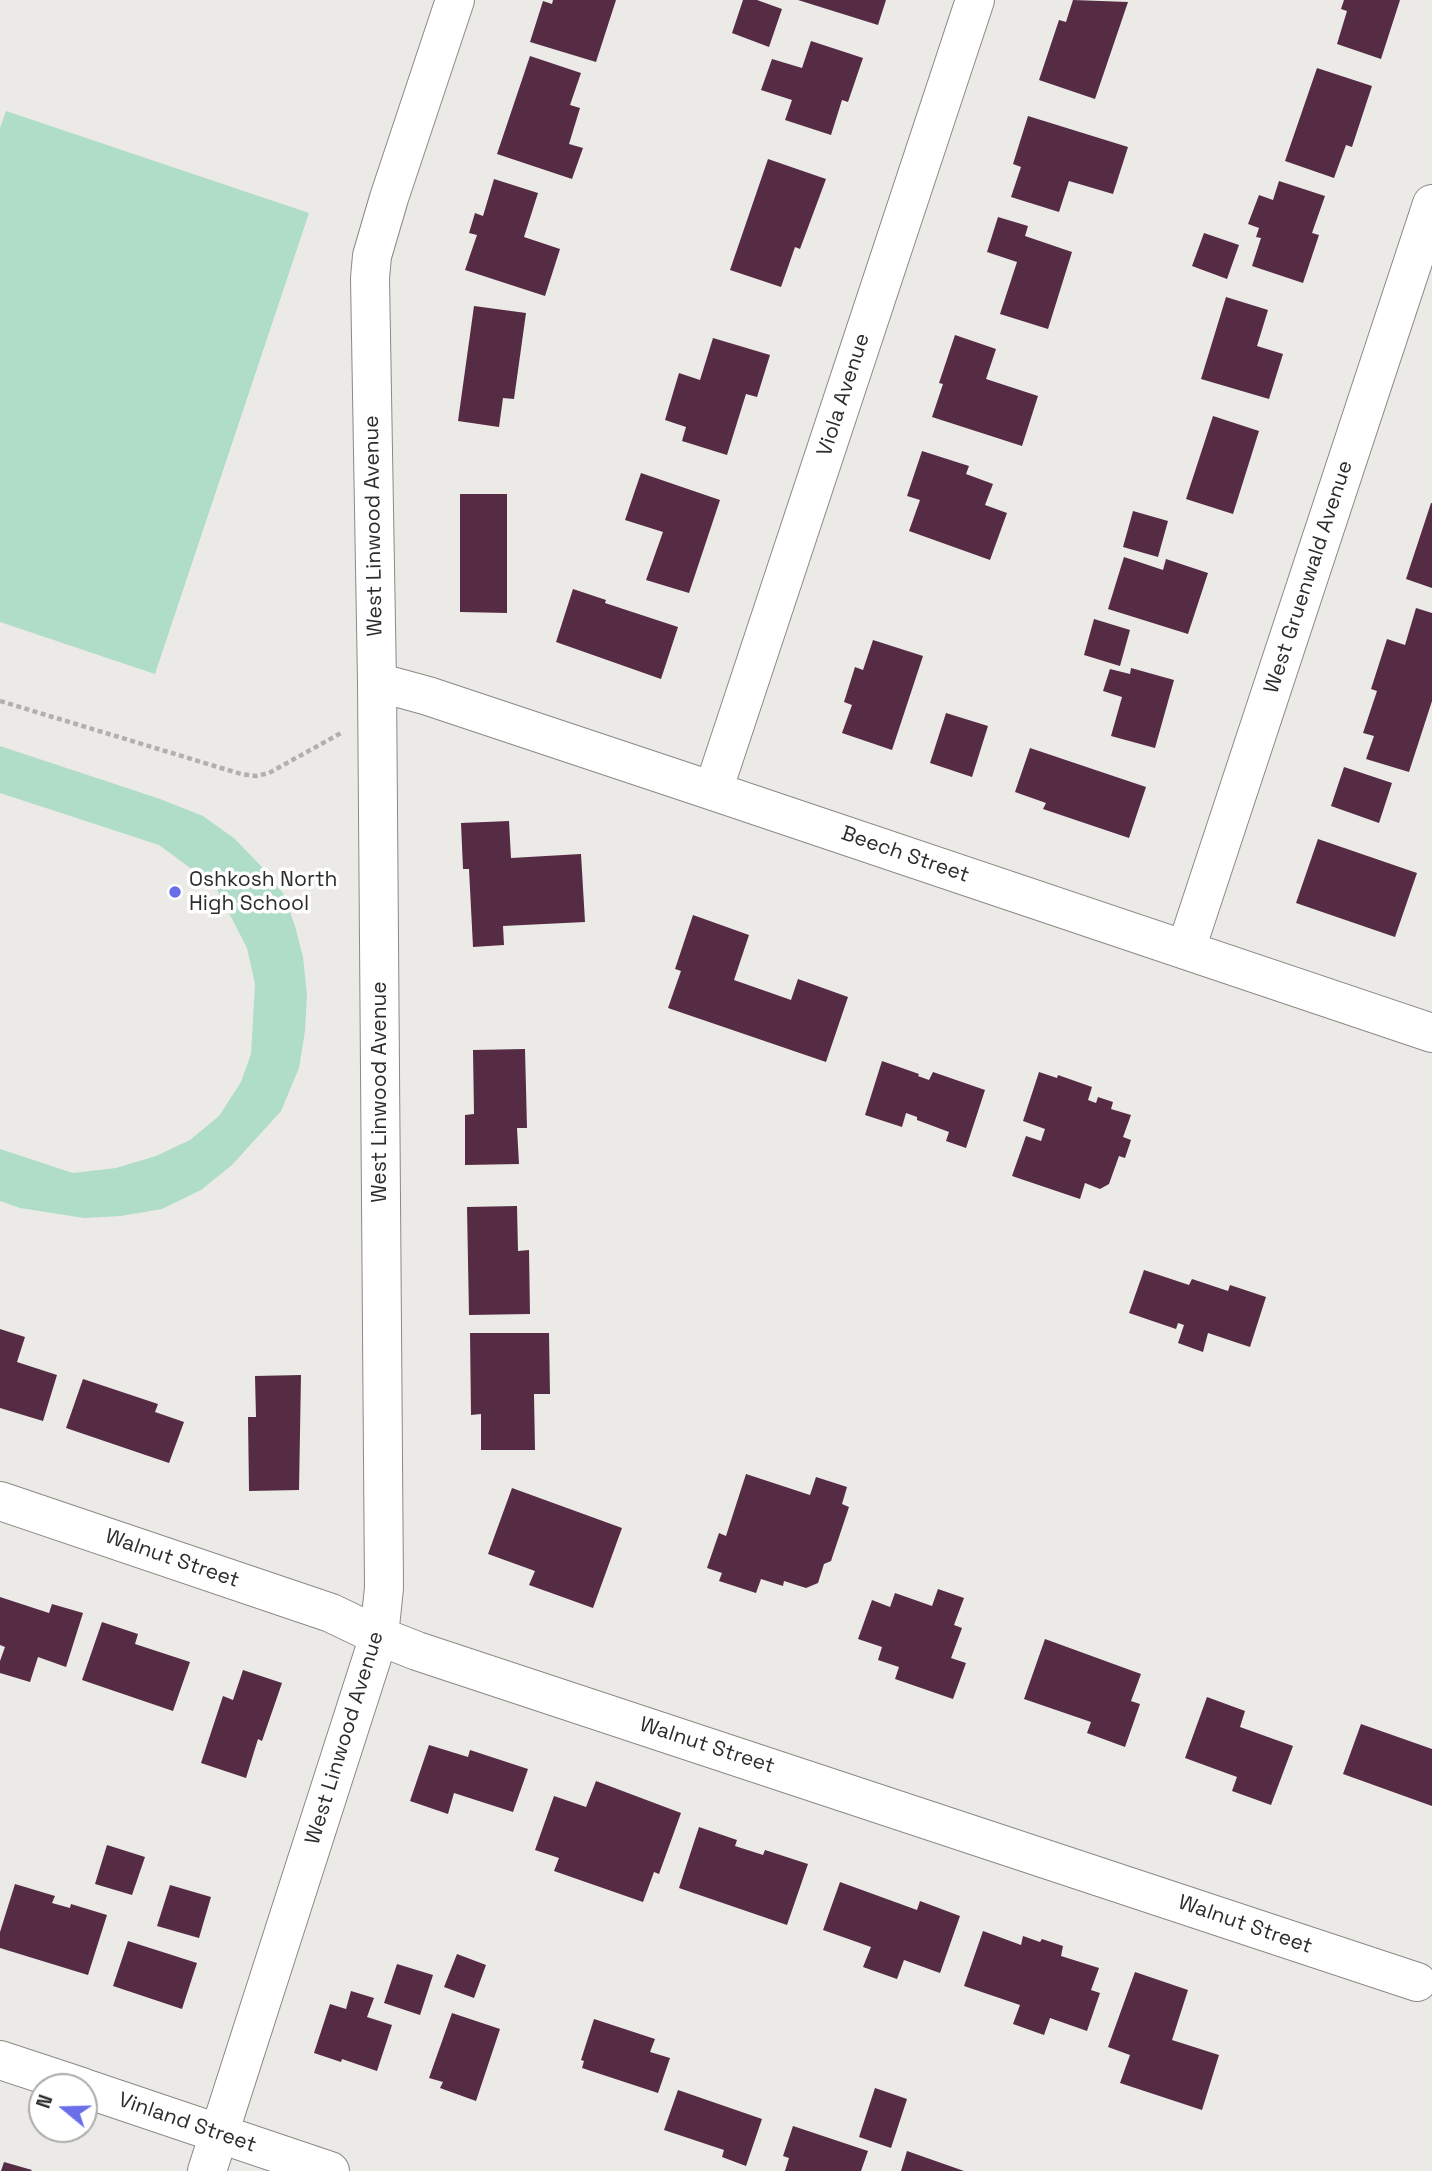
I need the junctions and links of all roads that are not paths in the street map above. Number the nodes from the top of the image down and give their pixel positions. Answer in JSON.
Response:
{"nodes":[{"id":1,"x":455,"y":0,"type":"edge"},
{"id":2,"x":975,"y":0,"type":"edge"},
{"id":3,"x":1432,"y":204,"type":"edge"},
{"id":4,"x":377,"y":682,"type":"junction"},
{"id":5,"x":713,"y":791,"type":"junction"},
{"id":6,"x":1186,"y":949,"type":"junction"},
{"id":7,"x":1432,"y":1033,"type":"edge"},
{"id":8,"x":0,"y":1501,"type":"edge"},
{"id":9,"x":379,"y":1636,"type":"junction"},
{"id":10,"x":1417,"y":1982,"type":"dead end"},
{"id":11,"x":0,"y":2060,"type":"edge"},
{"id":12,"x":40,"y":2073,"type":"edge"},
{"id":13,"x":98,"y":2092,"type":"edge"},
{"id":14,"x":220,"y":2133,"type":"junction"},
{"id":15,"x":207,"y":2171,"type":"edge"},
{"id":16,"x":330,"y":2171,"type":"edge"}],
"edges":[{"from":1,"to":4,"type":"street","name":"West Linwood Avenue"},
{"from":2,"to":5,"type":"street","name":"Viola Avenue"},
{"from":3,"to":6,"type":"street","name":"West Gruenwald Avenue"},
{"from":4,"to":5,"type":"street","name":"Beech Street"},
{"from":4,"to":9,"type":"street","name":"West Linwood Avenue"},
{"from":5,"to":6,"type":"street","name":"Beech Street"},
{"from":6,"to":7,"type":"street","name":"Beech Street"},
{"from":8,"to":9,"type":"street","name":"Walnut Street"},
{"from":9,"to":10,"type":"street","name":"Walnut Street"},
{"from":9,"to":14,"type":"street","name":"West Linwood Avenue"},
{"from":11,"to":12,"type":"street","name":"Vinland Street"},
{"from":13,"to":14,"type":"street","name":"Vinland Street"},
{"from":14,"to":15,"type":"street","name":"West Linwood Avenue"},
{"from":14,"to":16,"type":"street","name":"Vinland Street"}]}
